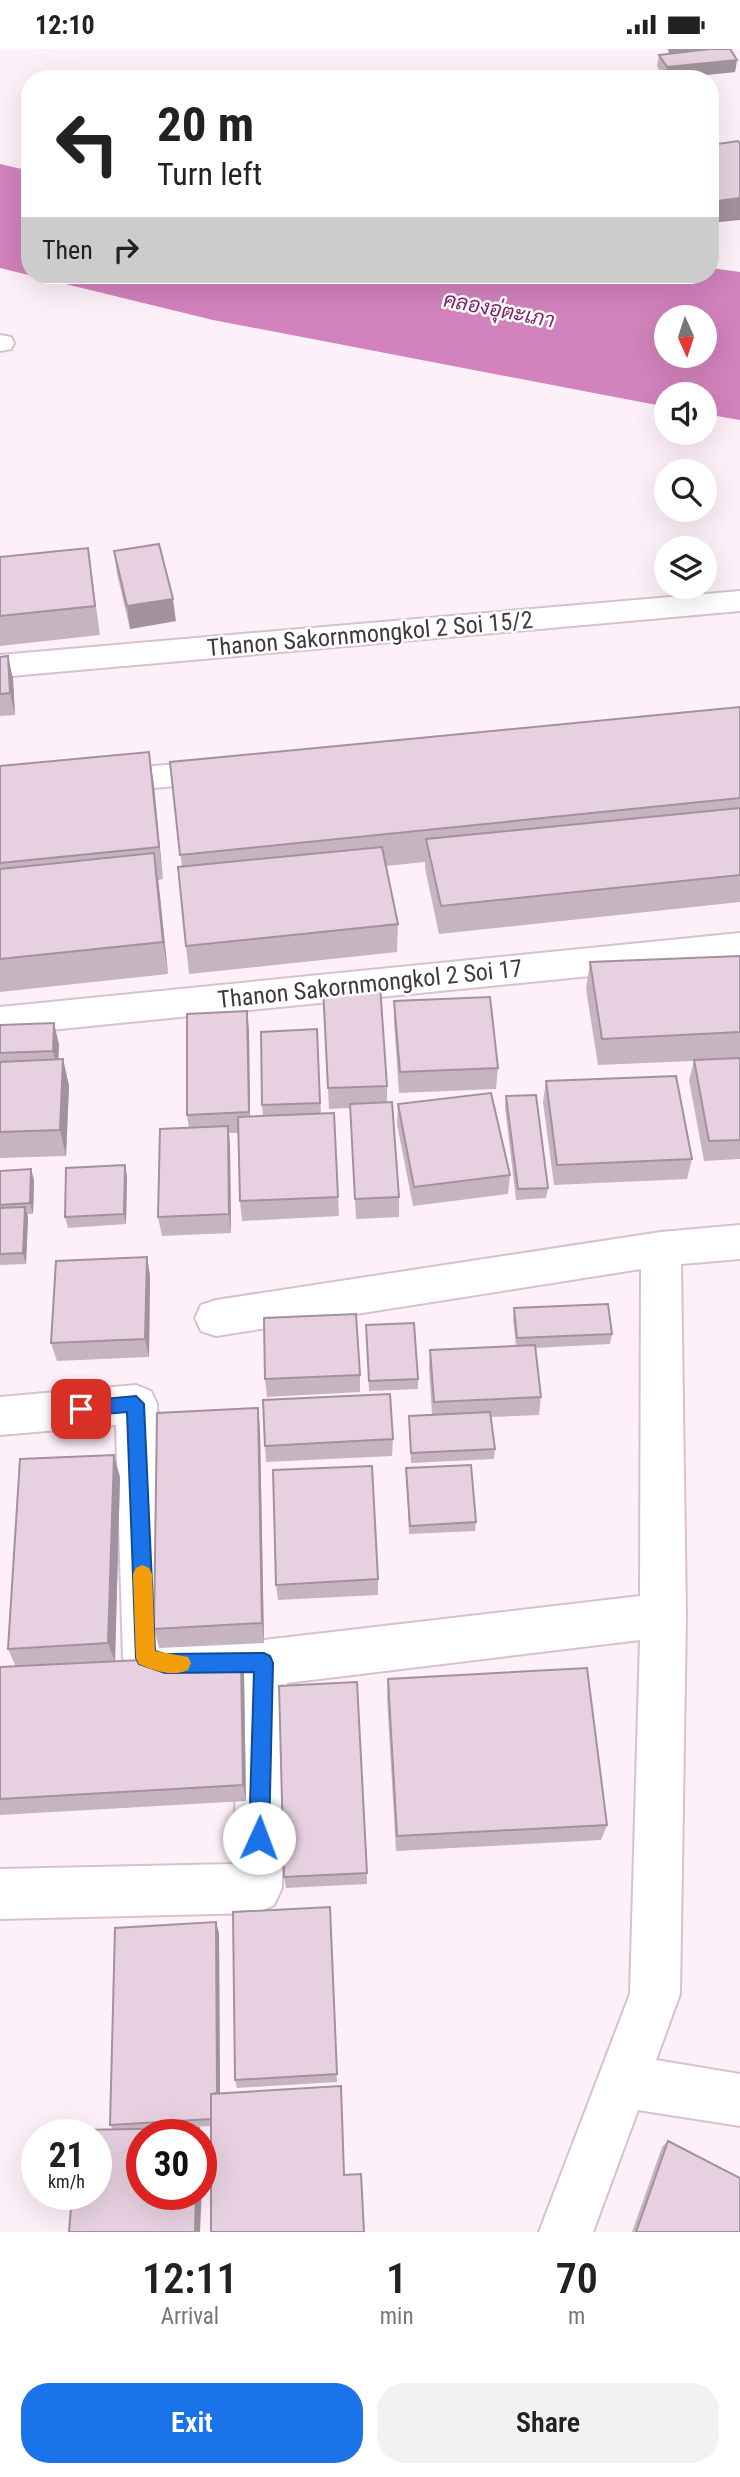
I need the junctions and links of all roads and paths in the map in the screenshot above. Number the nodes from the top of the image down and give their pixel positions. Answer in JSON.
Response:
{"nodes":[{"id":1,"x":740,"y":601,"type":"edge"},
{"id":2,"x":0,"y":666,"type":"edge"},
{"id":3,"x":260,"y":769,"type":"edge"},
{"id":4,"x":0,"y":791,"type":"edge"},
{"id":5,"x":740,"y":947,"type":"edge"},
{"id":6,"x":0,"y":1021,"type":"edge"},
{"id":7,"x":740,"y":1242,"type":"edge"},
{"id":8,"x":661,"y":1249,"type":"junction"},
{"id":9,"x":216,"y":1318,"type":"dead end"},
{"id":10,"x":0,"y":1416,"type":"edge"},
{"id":11,"x":663,"y":1615,"type":"junction"},
{"id":12,"x":264,"y":1663,"type":"junction"},
{"id":13,"x":0,"y":1894,"type":"edge"},
{"id":14,"x":622,"y":2081,"type":"junction"},
{"id":15,"x":740,"y":2100,"type":"edge"},
{"id":16,"x":566,"y":2232,"type":"edge"}],
"edges":[{"from":1,"to":2,"type":"street","name":"Thanon Sakornmongkol 2 Soi 15/2"},
{"from":3,"to":4,"type":"street"},
{"from":5,"to":6,"type":"street","name":"Thanon Sakornmongkol 2 Soi 17"},
{"from":7,"to":8,"type":"street"},
{"from":8,"to":9,"type":"street"},
{"from":8,"to":11,"type":"street"},
{"from":10,"to":12,"type":"street"},
{"from":11,"to":12,"type":"street"},
{"from":11,"to":14,"type":"street"},
{"from":12,"to":13,"type":"street"},
{"from":14,"to":15,"type":"street"},
{"from":14,"to":16,"type":"street"}]}
